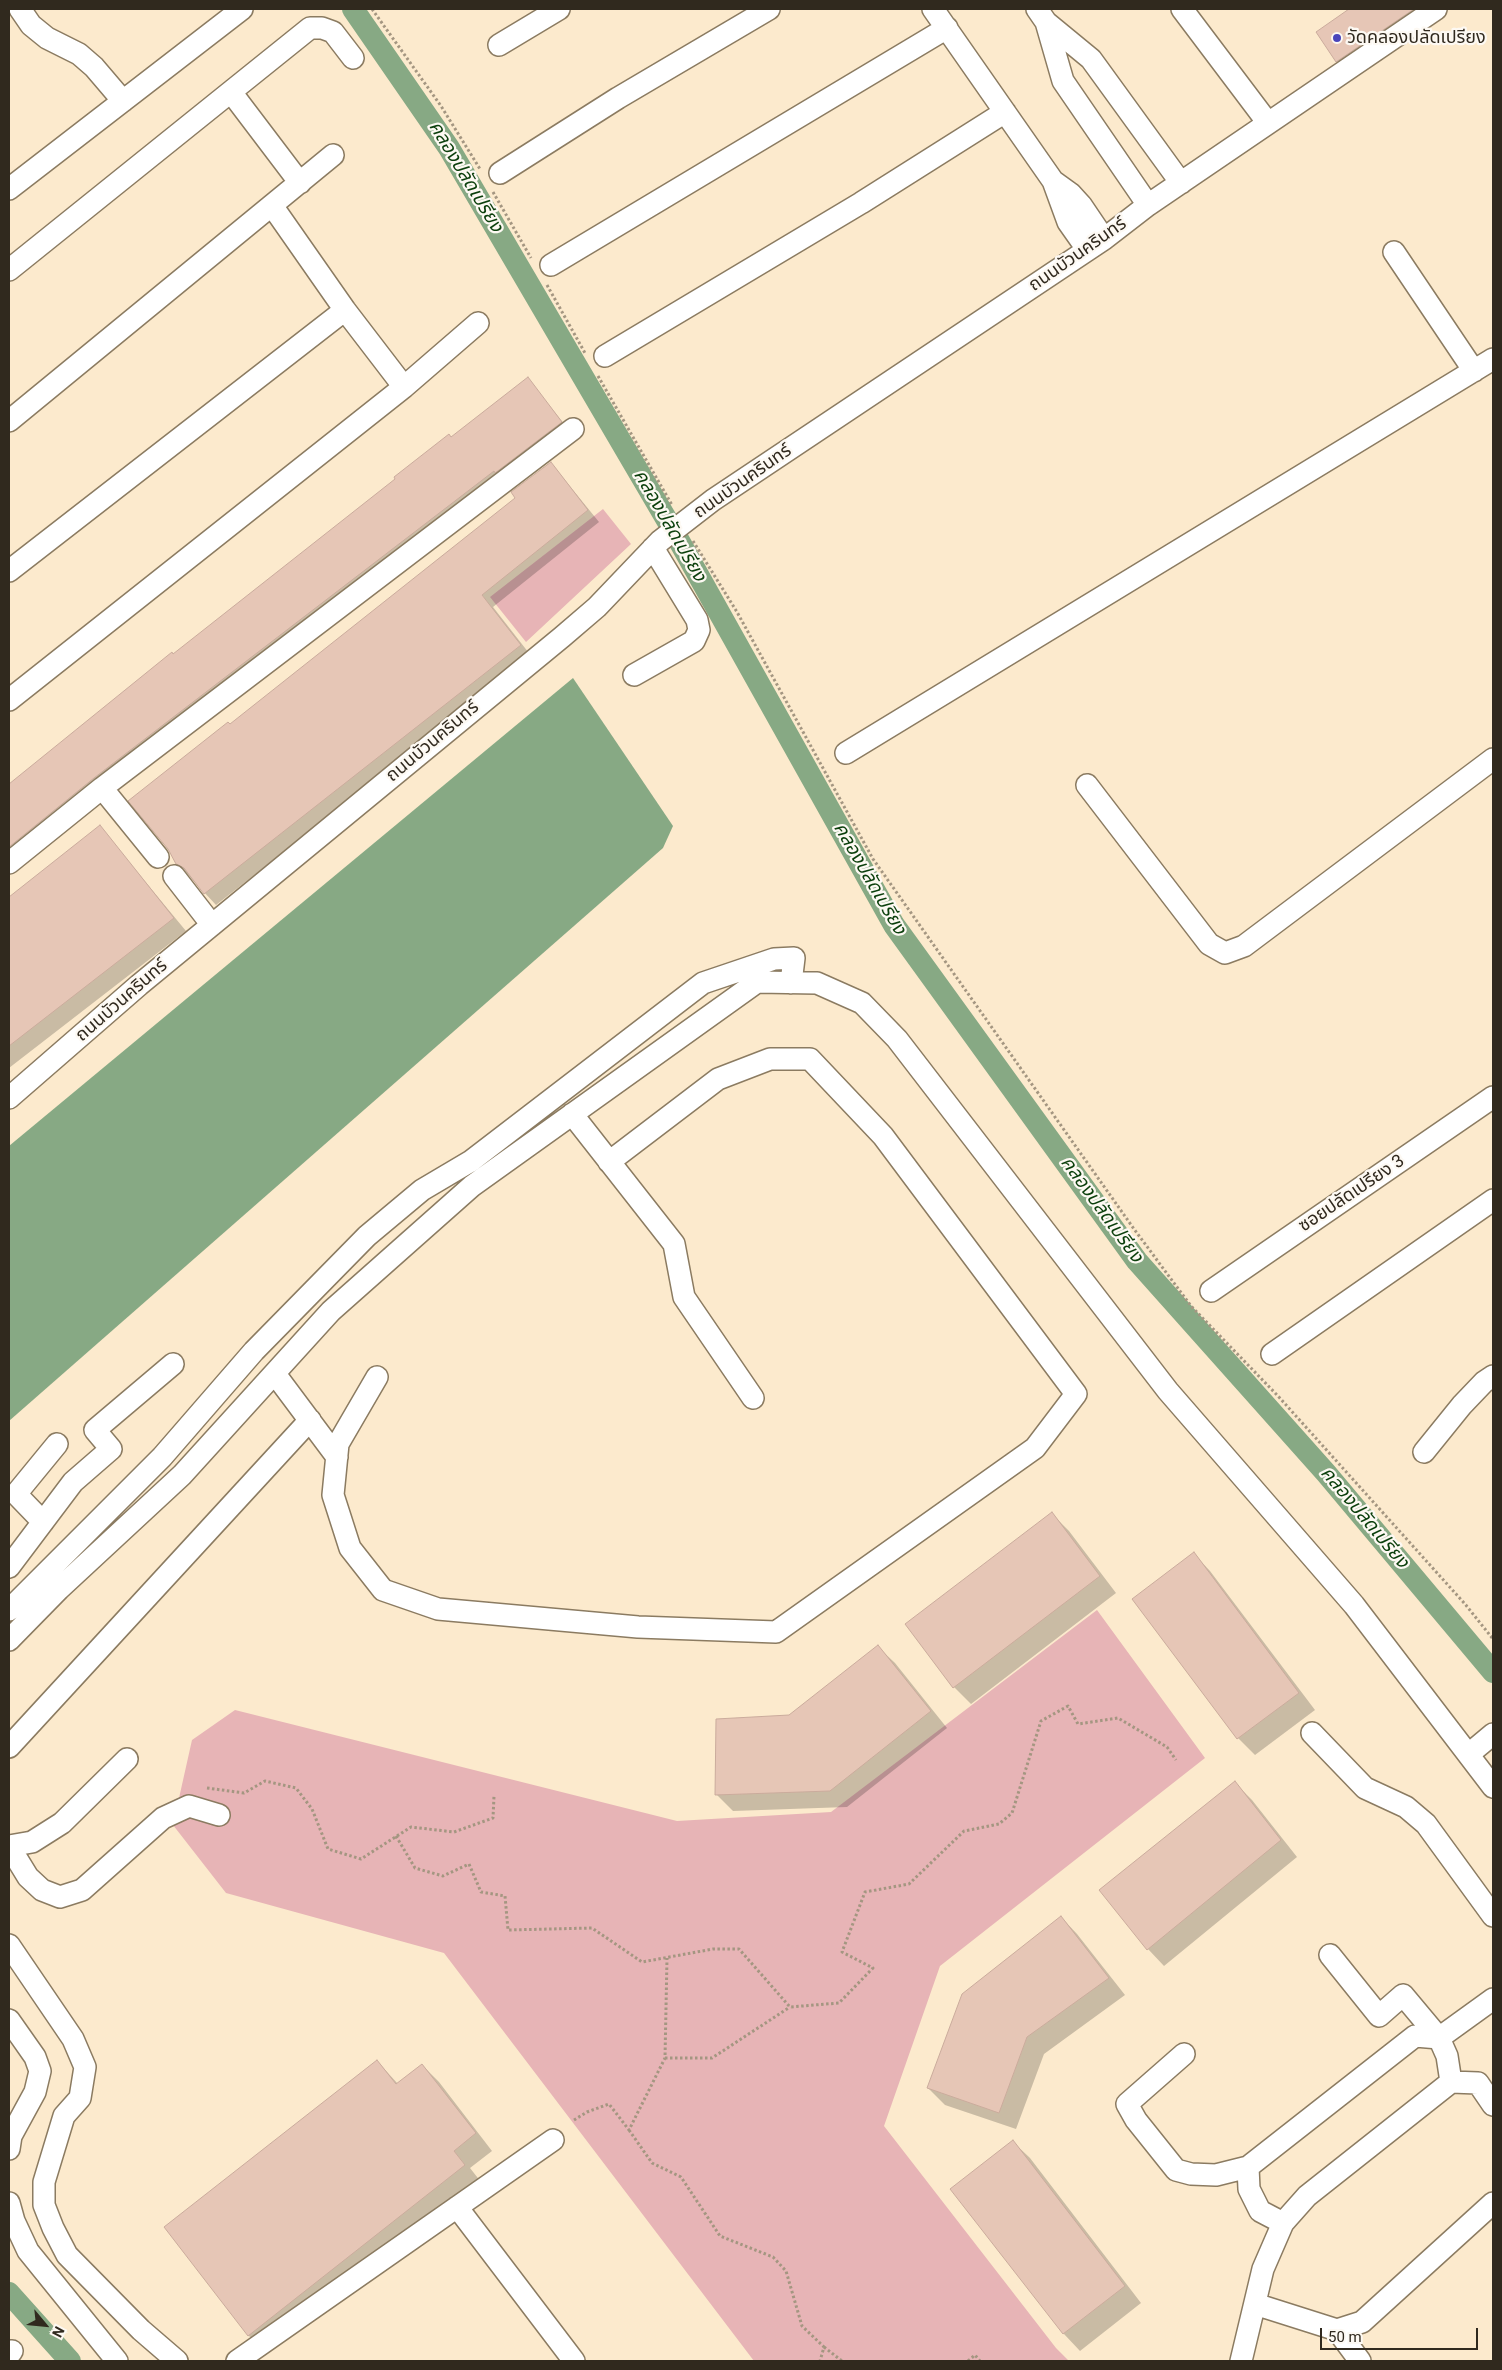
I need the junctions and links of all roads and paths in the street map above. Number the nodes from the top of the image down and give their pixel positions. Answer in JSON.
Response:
{"nodes":[{"id":1,"x":20,"y":9,"type":"edge"},
{"id":2,"x":242,"y":9,"type":"edge"},
{"id":3,"x":372,"y":9,"type":"edge"},
{"id":4,"x":559,"y":9,"type":"edge"},
{"id":5,"x":769,"y":9,"type":"edge"},
{"id":6,"x":933,"y":9,"type":"edge"},
{"id":7,"x":1182,"y":9,"type":"edge"},
{"id":8,"x":1436,"y":9,"type":"edge"},
{"id":9,"x":1042,"y":16,"type":"edge"},
{"id":10,"x":946,"y":28,"type":"junction"},
{"id":11,"x":499,"y":45,"type":"dead end"},
{"id":12,"x":353,"y":58,"type":"dead end"},
{"id":13,"x":230,"y":92,"type":"junction"},
{"id":14,"x":123,"y":101,"type":"junction"},
{"id":15,"x":1005,"y":112,"type":"junction"},
{"id":16,"x":1268,"y":123,"type":"junction"},
{"id":17,"x":332,"y":156,"type":"dead end"},
{"id":18,"x":491,"y":178,"type":"junction"},
{"id":19,"x":300,"y":183,"type":"junction"},
{"id":20,"x":1180,"y":184,"type":"junction"},
{"id":21,"x":9,"y":189,"type":"edge"},
{"id":22,"x":1148,"y":205,"type":"junction"},
{"id":23,"x":273,"y":207,"type":"junction"},
{"id":24,"x":1096,"y":244,"type":"junction"},
{"id":25,"x":1394,"y":252,"type":"dead end"},
{"id":26,"x":9,"y":270,"type":"edge"},
{"id":27,"x":544,"y":271,"type":"junction"},
{"id":28,"x":345,"y":310,"type":"junction"},
{"id":29,"x":478,"y":323,"type":"dead end"},
{"id":30,"x":1493,"y":359,"type":"edge"},
{"id":31,"x":595,"y":360,"type":"junction"},
{"id":32,"x":1474,"y":371,"type":"junction"},
{"id":33,"x":404,"y":387,"type":"junction"},
{"id":34,"x":9,"y":421,"type":"edge"},
{"id":35,"x":572,"y":429,"type":"dead end"},
{"id":36,"x":673,"y":508,"type":"dead end"},
{"id":37,"x":693,"y":540,"type":"dead end"},
{"id":38,"x":656,"y":545,"type":"junction"},
{"id":39,"x":9,"y":571,"type":"edge"},
{"id":40,"x":634,"y":675,"type":"dead end"},
{"id":41,"x":9,"y":700,"type":"edge"},
{"id":42,"x":846,"y":752,"type":"dead end"},
{"id":43,"x":1493,"y":759,"type":"edge"},
{"id":44,"x":1087,"y":784,"type":"dead end"},
{"id":45,"x":102,"y":788,"type":"junction"},
{"id":46,"x":158,"y":857,"type":"dead end"},
{"id":47,"x":9,"y":864,"type":"edge"},
{"id":48,"x":174,"y":876,"type":"dead end"},
{"id":49,"x":212,"y":925,"type":"junction"},
{"id":50,"x":791,"y":983,"type":"junction"},
{"id":51,"x":1493,"y":1097,"type":"edge"},
{"id":52,"x":9,"y":1098,"type":"edge"},
{"id":53,"x":572,"y":1114,"type":"junction"},
{"id":54,"x":609,"y":1162,"type":"junction"},
{"id":55,"x":1493,"y":1200,"type":"edge"},
{"id":56,"x":1211,"y":1291,"type":"dead end"},
{"id":57,"x":1272,"y":1354,"type":"dead end"},
{"id":58,"x":172,"y":1364,"type":"dead end"},
{"id":59,"x":275,"y":1374,"type":"junction"},
{"id":60,"x":1493,"y":1376,"type":"edge"},
{"id":61,"x":377,"y":1377,"type":"dead end"},
{"id":62,"x":753,"y":1398,"type":"dead end"},
{"id":63,"x":310,"y":1420,"type":"junction"},
{"id":64,"x":57,"y":1444,"type":"dead end"},
{"id":65,"x":1424,"y":1452,"type":"dead end"},
{"id":66,"x":337,"y":1457,"type":"junction"},
{"id":67,"x":43,"y":1522,"type":"junction"},
{"id":68,"x":9,"y":1567,"type":"edge"},
{"id":69,"x":9,"y":1610,"type":"edge"},
{"id":70,"x":1493,"y":1639,"type":"edge"},
{"id":71,"x":9,"y":1640,"type":"edge"},
{"id":72,"x":1312,"y":1733,"type":"dead end"},
{"id":73,"x":1493,"y":1734,"type":"edge"},
{"id":74,"x":9,"y":1748,"type":"edge"},
{"id":75,"x":1470,"y":1754,"type":"junction"},
{"id":76,"x":127,"y":1759,"type":"dead end"},
{"id":77,"x":1176,"y":1760,"type":"dead end"},
{"id":78,"x":200,"y":1787,"type":"dead end"},
{"id":79,"x":1493,"y":1787,"type":"edge"},
{"id":80,"x":494,"y":1796,"type":"dead end"},
{"id":81,"x":219,"y":1815,"type":"dead end"},
{"id":82,"x":396,"y":1836,"type":"junction"},
{"id":83,"x":9,"y":1846,"type":"edge"},
{"id":84,"x":1493,"y":1916,"type":"edge"},
{"id":85,"x":9,"y":1945,"type":"edge"},
{"id":86,"x":1330,"y":1955,"type":"dead end"},
{"id":87,"x":667,"y":1958,"type":"junction"},
{"id":88,"x":1493,"y":1999,"type":"edge"},
{"id":89,"x":790,"y":2007,"type":"junction"},
{"id":90,"x":9,"y":2020,"type":"edge"},
{"id":91,"x":1439,"y":2038,"type":"junction"},
{"id":92,"x":1184,"y":2054,"type":"dead end"},
{"id":93,"x":665,"y":2058,"type":"junction"},
{"id":94,"x":1451,"y":2082,"type":"junction"},
{"id":95,"x":1491,"y":2097,"type":"edge"},
{"id":96,"x":574,"y":2120,"type":"dead end"},
{"id":97,"x":629,"y":2130,"type":"junction"},
{"id":98,"x":553,"y":2140,"type":"dead end"},
{"id":99,"x":9,"y":2149,"type":"edge"},
{"id":100,"x":1248,"y":2167,"type":"junction"},
{"id":101,"x":9,"y":2203,"type":"edge"},
{"id":102,"x":1493,"y":2203,"type":"edge"},
{"id":103,"x":457,"y":2207,"type":"junction"},
{"id":104,"x":1283,"y":2224,"type":"junction"},
{"id":105,"x":1255,"y":2304,"type":"junction"},
{"id":106,"x":1337,"y":2330,"type":"junction"},
{"id":107,"x":824,"y":2347,"type":"junction"},
{"id":108,"x":117,"y":2361,"type":"edge"},
{"id":109,"x":177,"y":2361,"type":"edge"},
{"id":110,"x":237,"y":2361,"type":"edge"},
{"id":111,"x":574,"y":2361,"type":"edge"},
{"id":112,"x":820,"y":2361,"type":"edge"},
{"id":113,"x":842,"y":2361,"type":"edge"},
{"id":114,"x":968,"y":2361,"type":"edge"},
{"id":115,"x":980,"y":2361,"type":"edge"},
{"id":116,"x":1241,"y":2361,"type":"edge"},
{"id":117,"x":1360,"y":2361,"type":"edge"}],
"edges":[{"from":1,"to":14,"type":"street"},
{"from":2,"to":14,"type":"street"},
{"from":3,"to":18,"type":"path"},
{"from":4,"to":11,"type":"street"},
{"from":5,"to":18,"type":"street"},
{"from":6,"to":10,"type":"street"},
{"from":7,"to":16,"type":"street"},
{"from":8,"to":16,"type":"street","name":"ถนนบัวนครินทร์"},
{"from":9,"to":20,"type":"street"},
{"from":9,"to":22,"type":"street"},
{"from":10,"to":15,"type":"street"},
{"from":10,"to":27,"type":"street"},
{"from":12,"to":13,"type":"street"},
{"from":13,"to":19,"type":"street"},
{"from":13,"to":26,"type":"street"},
{"from":14,"to":21,"type":"street"},
{"from":15,"to":24,"type":"street"},
{"from":15,"to":31,"type":"street"},
{"from":16,"to":20,"type":"street","name":"ถนนบัวนครินทร์"},
{"from":17,"to":19,"type":"street"},
{"from":18,"to":27,"type":"path"},
{"from":19,"to":23,"type":"street"},
{"from":20,"to":22,"type":"street","name":"ถนนบัวนครินทร์"},
{"from":22,"to":24,"type":"street","name":"ถนนบัวนครินทร์"},
{"from":23,"to":28,"type":"street"},
{"from":23,"to":34,"type":"street"},
{"from":24,"to":38,"type":"street","name":"ถนนบัวนครินทร์"},
{"from":25,"to":32,"type":"street"},
{"from":27,"to":31,"type":"path"},
{"from":28,"to":33,"type":"street"},
{"from":28,"to":39,"type":"street"},
{"from":29,"to":33,"type":"street"},
{"from":30,"to":32,"type":"street"},
{"from":31,"to":36,"type":"path"},
{"from":32,"to":42,"type":"street"},
{"from":33,"to":41,"type":"street"},
{"from":35,"to":45,"type":"street"},
{"from":37,"to":70,"type":"path"},
{"from":38,"to":40,"type":"street"},
{"from":38,"to":49,"type":"street","name":"ถนนบัวนครินทร์"},
{"from":43,"to":44,"type":"street"},
{"from":45,"to":46,"type":"street"},
{"from":45,"to":47,"type":"street"},
{"from":48,"to":49,"type":"street"},
{"from":49,"to":52,"type":"street","name":"ถนนบัวนครินทร์"},
{"from":50,"to":53,"type":"street"},
{"from":50,"to":69,"type":"street"},
{"from":50,"to":75,"type":"street"},
{"from":51,"to":56,"type":"street","name":"ซอยปลัดเปรียง 3"},
{"from":53,"to":54,"type":"street"},
{"from":53,"to":59,"type":"street"},
{"from":54,"to":62,"type":"street"},
{"from":54,"to":66,"type":"street"},
{"from":55,"to":57,"type":"street"},
{"from":58,"to":67,"type":"street"},
{"from":59,"to":63,"type":"street"},
{"from":59,"to":71,"type":"street"},
{"from":60,"to":65,"type":"street"},
{"from":61,"to":66,"type":"street"},
{"from":63,"to":66,"type":"street"},
{"from":63,"to":74,"type":"street"},
{"from":64,"to":67,"type":"street"},
{"from":67,"to":68,"type":"street"},
{"from":72,"to":84,"type":"street"},
{"from":73,"to":75,"type":"street"},
{"from":75,"to":79,"type":"street"},
{"from":76,"to":83,"type":"street"},
{"from":77,"to":89,"type":"path"},
{"from":78,"to":82,"type":"path"},
{"from":80,"to":82,"type":"path"},
{"from":81,"to":83,"type":"street"},
{"from":82,"to":87,"type":"path"},
{"from":85,"to":109,"type":"street"},
{"from":86,"to":91,"type":"street"},
{"from":87,"to":89,"type":"path"},
{"from":87,"to":93,"type":"path"},
{"from":88,"to":91,"type":"street"},
{"from":89,"to":93,"type":"path"},
{"from":90,"to":99,"type":"street"},
{"from":91,"to":94,"type":"street"},
{"from":91,"to":100,"type":"street"},
{"from":92,"to":100,"type":"street"},
{"from":93,"to":97,"type":"path"},
{"from":94,"to":95,"type":"street"},
{"from":94,"to":104,"type":"street"},
{"from":96,"to":97,"type":"path"},
{"from":97,"to":107,"type":"path"},
{"from":98,"to":103,"type":"street"},
{"from":100,"to":104,"type":"street"},
{"from":101,"to":108,"type":"street"},
{"from":102,"to":106,"type":"street"},
{"from":103,"to":110,"type":"street"},
{"from":103,"to":111,"type":"street"},
{"from":104,"to":105,"type":"street"},
{"from":105,"to":106,"type":"street"},
{"from":105,"to":116,"type":"street"},
{"from":106,"to":117,"type":"street"},
{"from":107,"to":112,"type":"path"},
{"from":107,"to":113,"type":"path"},
{"from":114,"to":115,"type":"path"}]}
